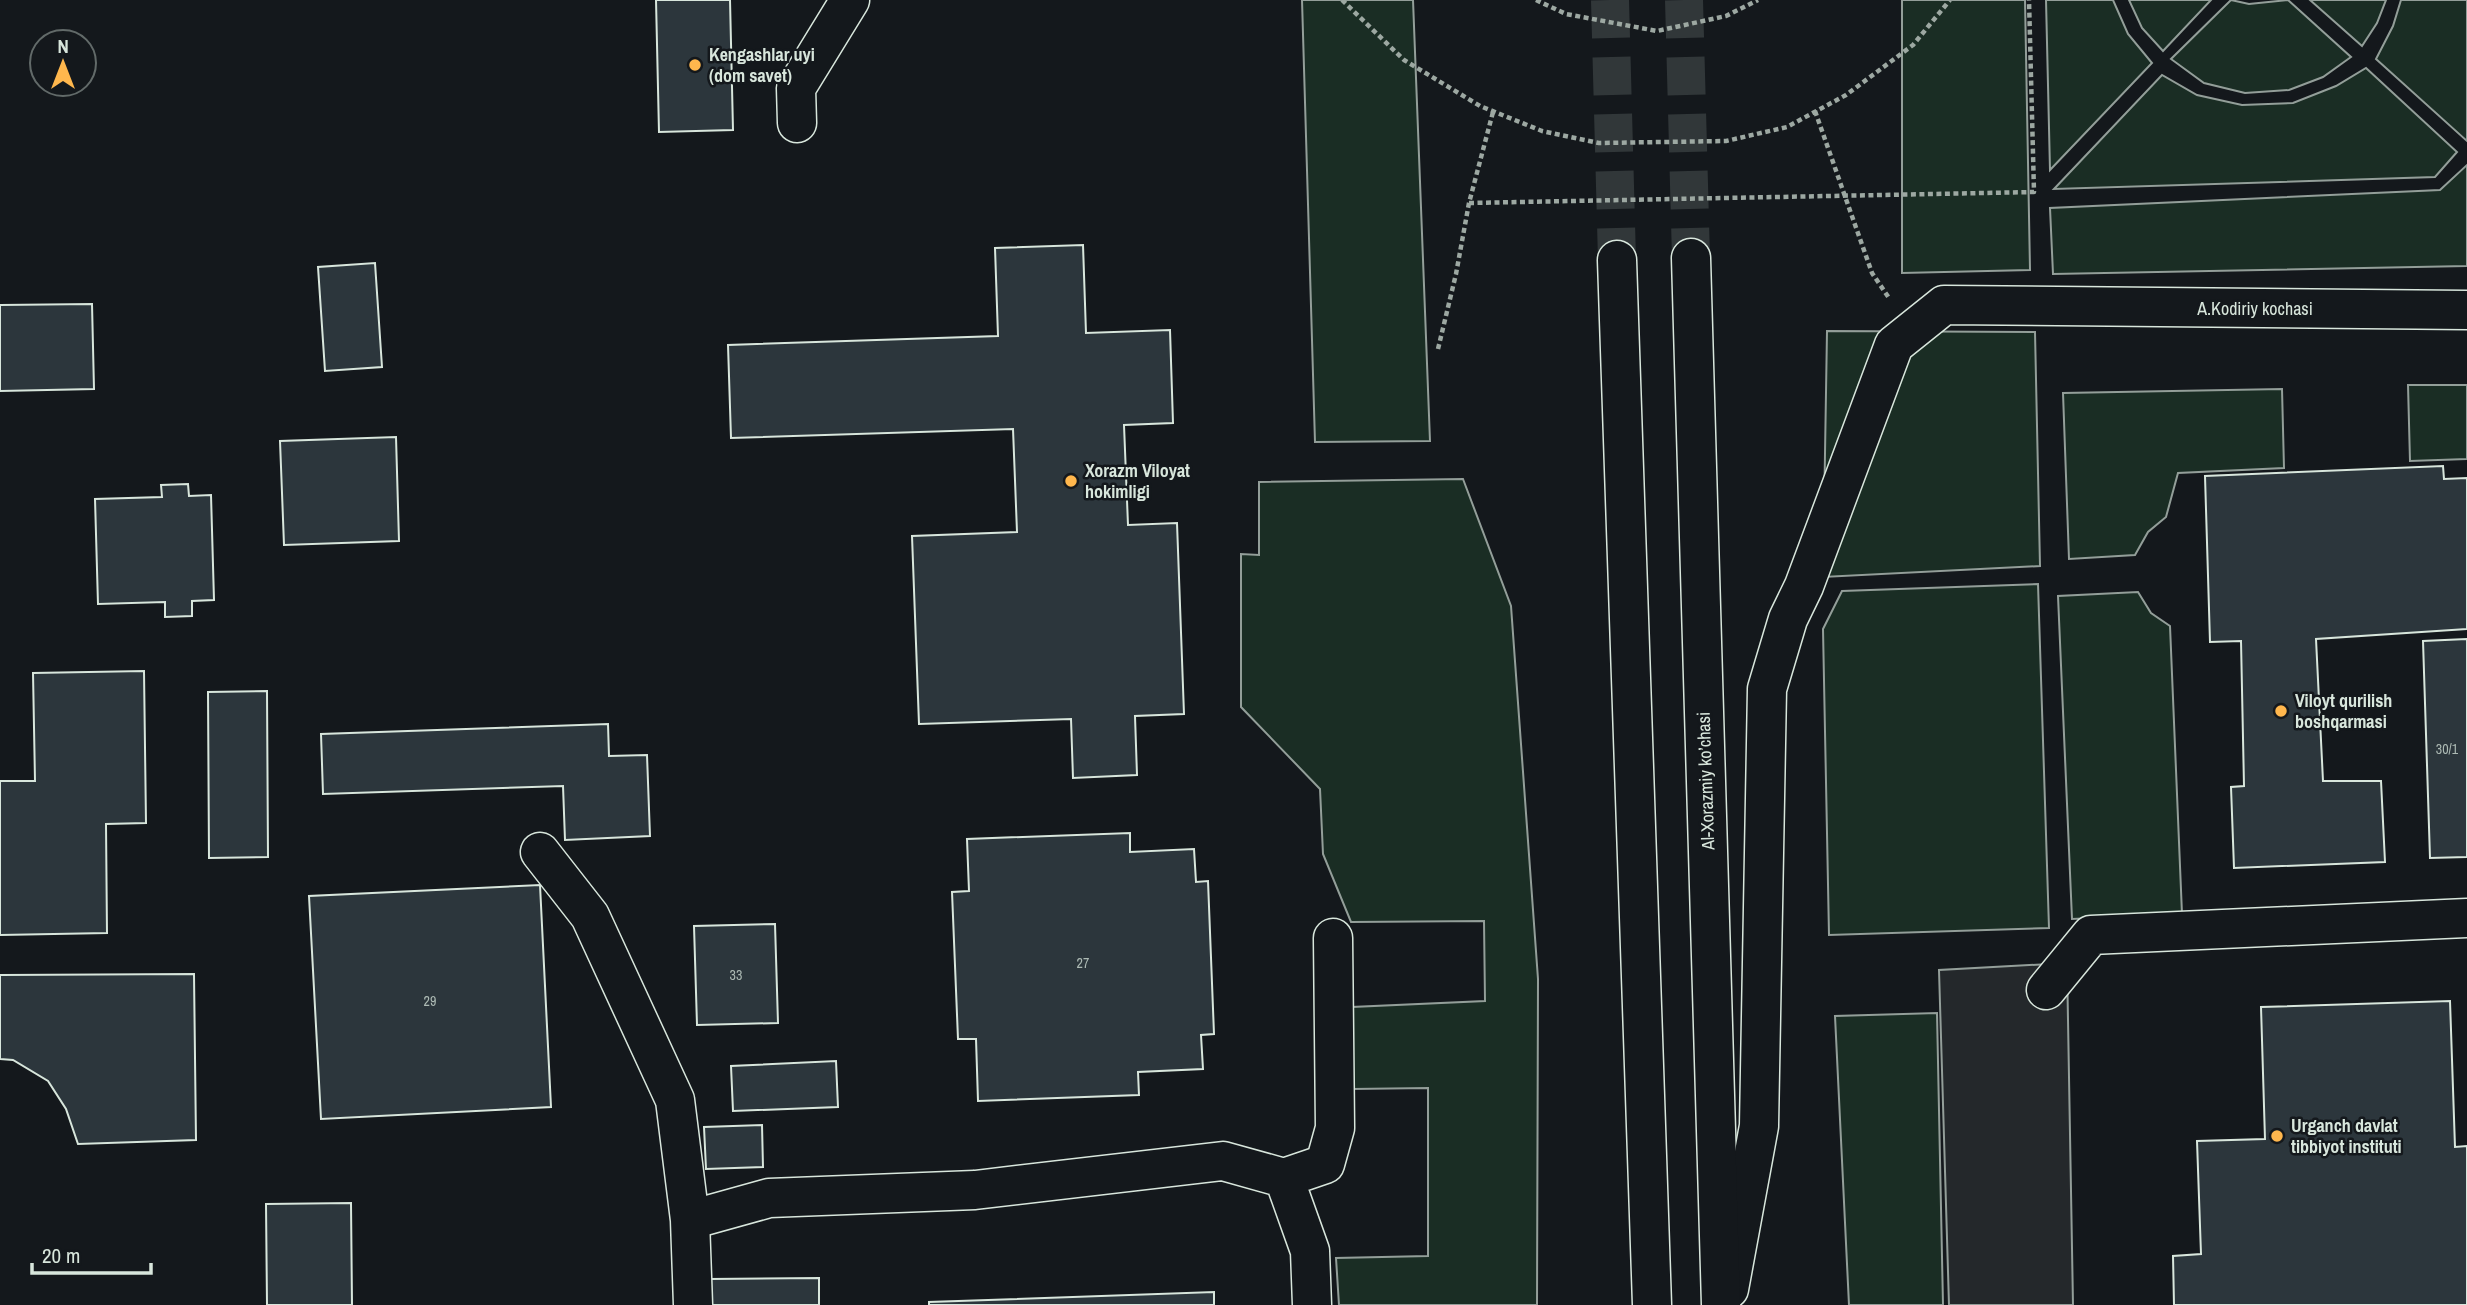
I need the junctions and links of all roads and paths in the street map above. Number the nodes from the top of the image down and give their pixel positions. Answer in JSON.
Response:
{"nodes":[{"id":1,"x":850,"y":0,"type":"edge"},
{"id":2,"x":1342,"y":0,"type":"edge"},
{"id":3,"x":1536,"y":0,"type":"edge"},
{"id":4,"x":1758,"y":0,"type":"edge"},
{"id":5,"x":1950,"y":0,"type":"edge"},
{"id":6,"x":2029,"y":0,"type":"edge"},
{"id":7,"x":1493,"y":111,"type":"junction"},
{"id":8,"x":1815,"y":111,"type":"junction"},
{"id":9,"x":797,"y":123,"type":"dead end"},
{"id":10,"x":1847,"y":196,"type":"junction"},
{"id":11,"x":1469,"y":203,"type":"junction"},
{"id":12,"x":1691,"y":258,"type":"tunnel mouth"},
{"id":13,"x":1618,"y":260,"type":"tunnel mouth"},
{"id":14,"x":2467,"y":310,"type":"edge"},
{"id":15,"x":1911,"y":331,"type":"junction"},
{"id":16,"x":1438,"y":349,"type":"dead end"},
{"id":17,"x":540,"y":852,"type":"dead end"},
{"id":18,"x":2467,"y":918,"type":"edge"},
{"id":19,"x":1333,"y":938,"type":"dead end"},
{"id":20,"x":2046,"y":990,"type":"dead end"},
{"id":21,"x":1284,"y":1178,"type":"junction"},
{"id":22,"x":690,"y":1220,"type":"junction"},
{"id":23,"x":693,"y":1305,"type":"edge"},
{"id":24,"x":1312,"y":1305,"type":"edge"},
{"id":25,"x":1652,"y":1305,"type":"edge"},
{"id":26,"x":1721,"y":1305,"type":"edge"},
{"id":27,"x":1726,"y":1305,"type":"edge"}],
"edges":[{"from":1,"to":9,"type":"main road"},
{"from":2,"to":7,"type":"path"},
{"from":3,"to":4,"type":"path"},
{"from":5,"to":8,"type":"path"},
{"from":6,"to":10,"type":"path"},
{"from":7,"to":8,"type":"path"},
{"from":7,"to":11,"type":"path"},
{"from":8,"to":10,"type":"path"},
{"from":10,"to":11,"type":"path"},
{"from":10,"to":15,"type":"path"},
{"from":11,"to":16,"type":"path"},
{"from":12,"to":26,"type":"main road","name":"Al-Xorazmiy ko’chasi"},
{"from":13,"to":25,"type":"main road"},
{"from":14,"to":15,"type":"main road","name":"A.Kodiriy kochasi"},
{"from":15,"to":27,"type":"main road","name":"A.Kodiriy kochasi"},
{"from":17,"to":22,"type":"main road"},
{"from":18,"to":20,"type":"main road"},
{"from":19,"to":21,"type":"main road"},
{"from":21,"to":22,"type":"main road"},
{"from":21,"to":24,"type":"main road"},
{"from":22,"to":23,"type":"main road"}]}
